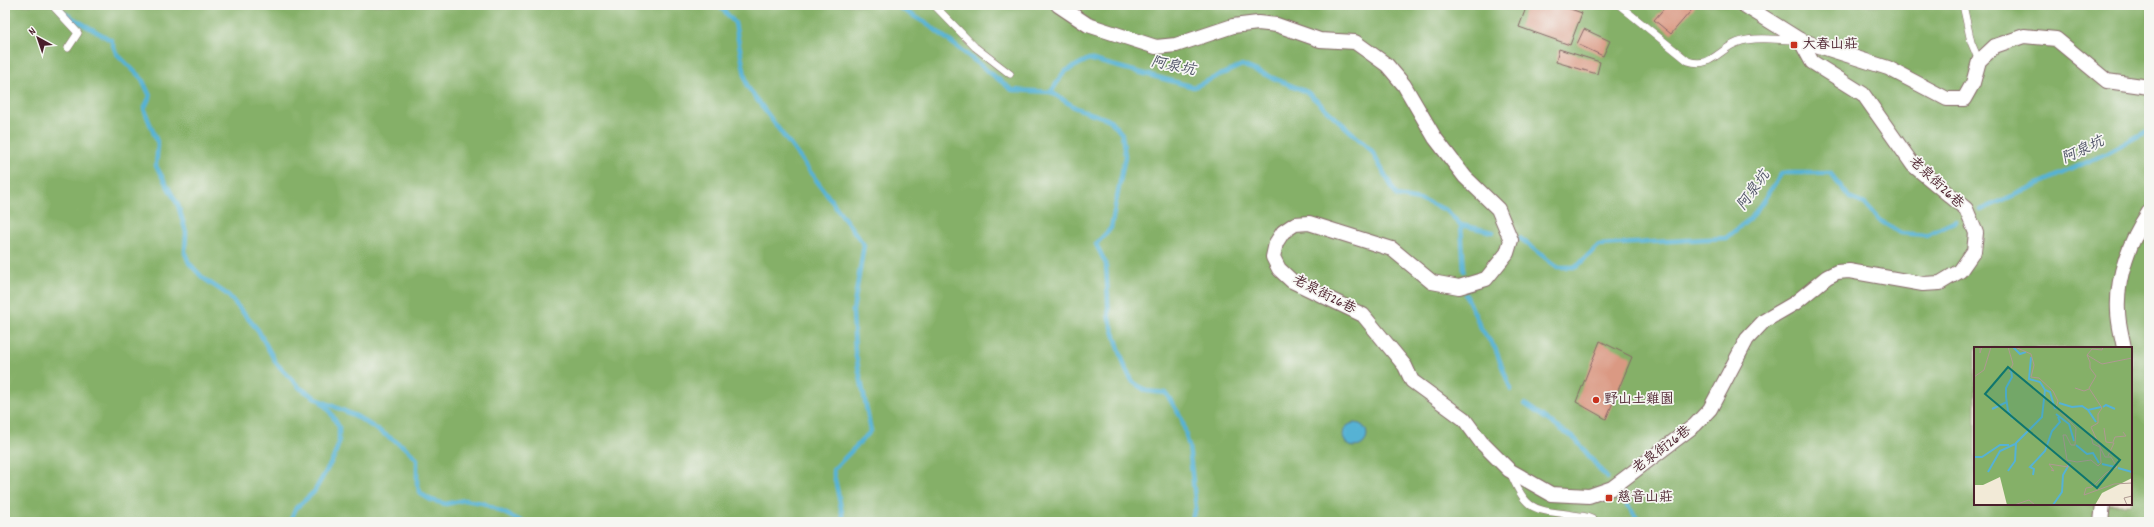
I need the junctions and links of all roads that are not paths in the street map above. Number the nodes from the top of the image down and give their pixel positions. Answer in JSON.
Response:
{"nodes":[{"id":1,"x":52,"y":5,"type":"edge"},
{"id":2,"x":934,"y":5,"type":"edge"},
{"id":3,"x":1058,"y":5,"type":"edge"},
{"id":4,"x":1619,"y":5,"type":"edge"},
{"id":5,"x":1744,"y":5,"type":"edge"},
{"id":6,"x":1963,"y":5,"type":"edge"},
{"id":7,"x":1800,"y":40,"type":"junction"},
{"id":8,"x":68,"y":48,"type":"dead end"},
{"id":9,"x":1979,"y":61,"type":"junction"},
{"id":10,"x":1010,"y":74,"type":"dead end"},
{"id":11,"x":2149,"y":87,"type":"edge"},
{"id":12,"x":2149,"y":212,"type":"edge"},
{"id":13,"x":2124,"y":347,"type":"edge"},
{"id":14,"x":1509,"y":470,"type":"junction"},
{"id":15,"x":2103,"y":505,"type":"edge"},
{"id":16,"x":1596,"y":522,"type":"edge"},
{"id":17,"x":2101,"y":522,"type":"edge"}],
"edges":[{"from":1,"to":8,"type":"lane"},
{"from":2,"to":10,"type":"lane"},
{"from":3,"to":14,"type":"street","name":"老泉街26巷"},
{"from":4,"to":7,"type":"lane"},
{"from":5,"to":7,"type":"street","name":"老泉街26巷"},
{"from":6,"to":9,"type":"lane"},
{"from":7,"to":9,"type":"street","name":"老泉街26巷"},
{"from":7,"to":14,"type":"street","name":"老泉街26巷"},
{"from":9,"to":11,"type":"street"},
{"from":12,"to":13,"type":"street"},
{"from":14,"to":16,"type":"lane"},
{"from":15,"to":17,"type":"street"}]}
